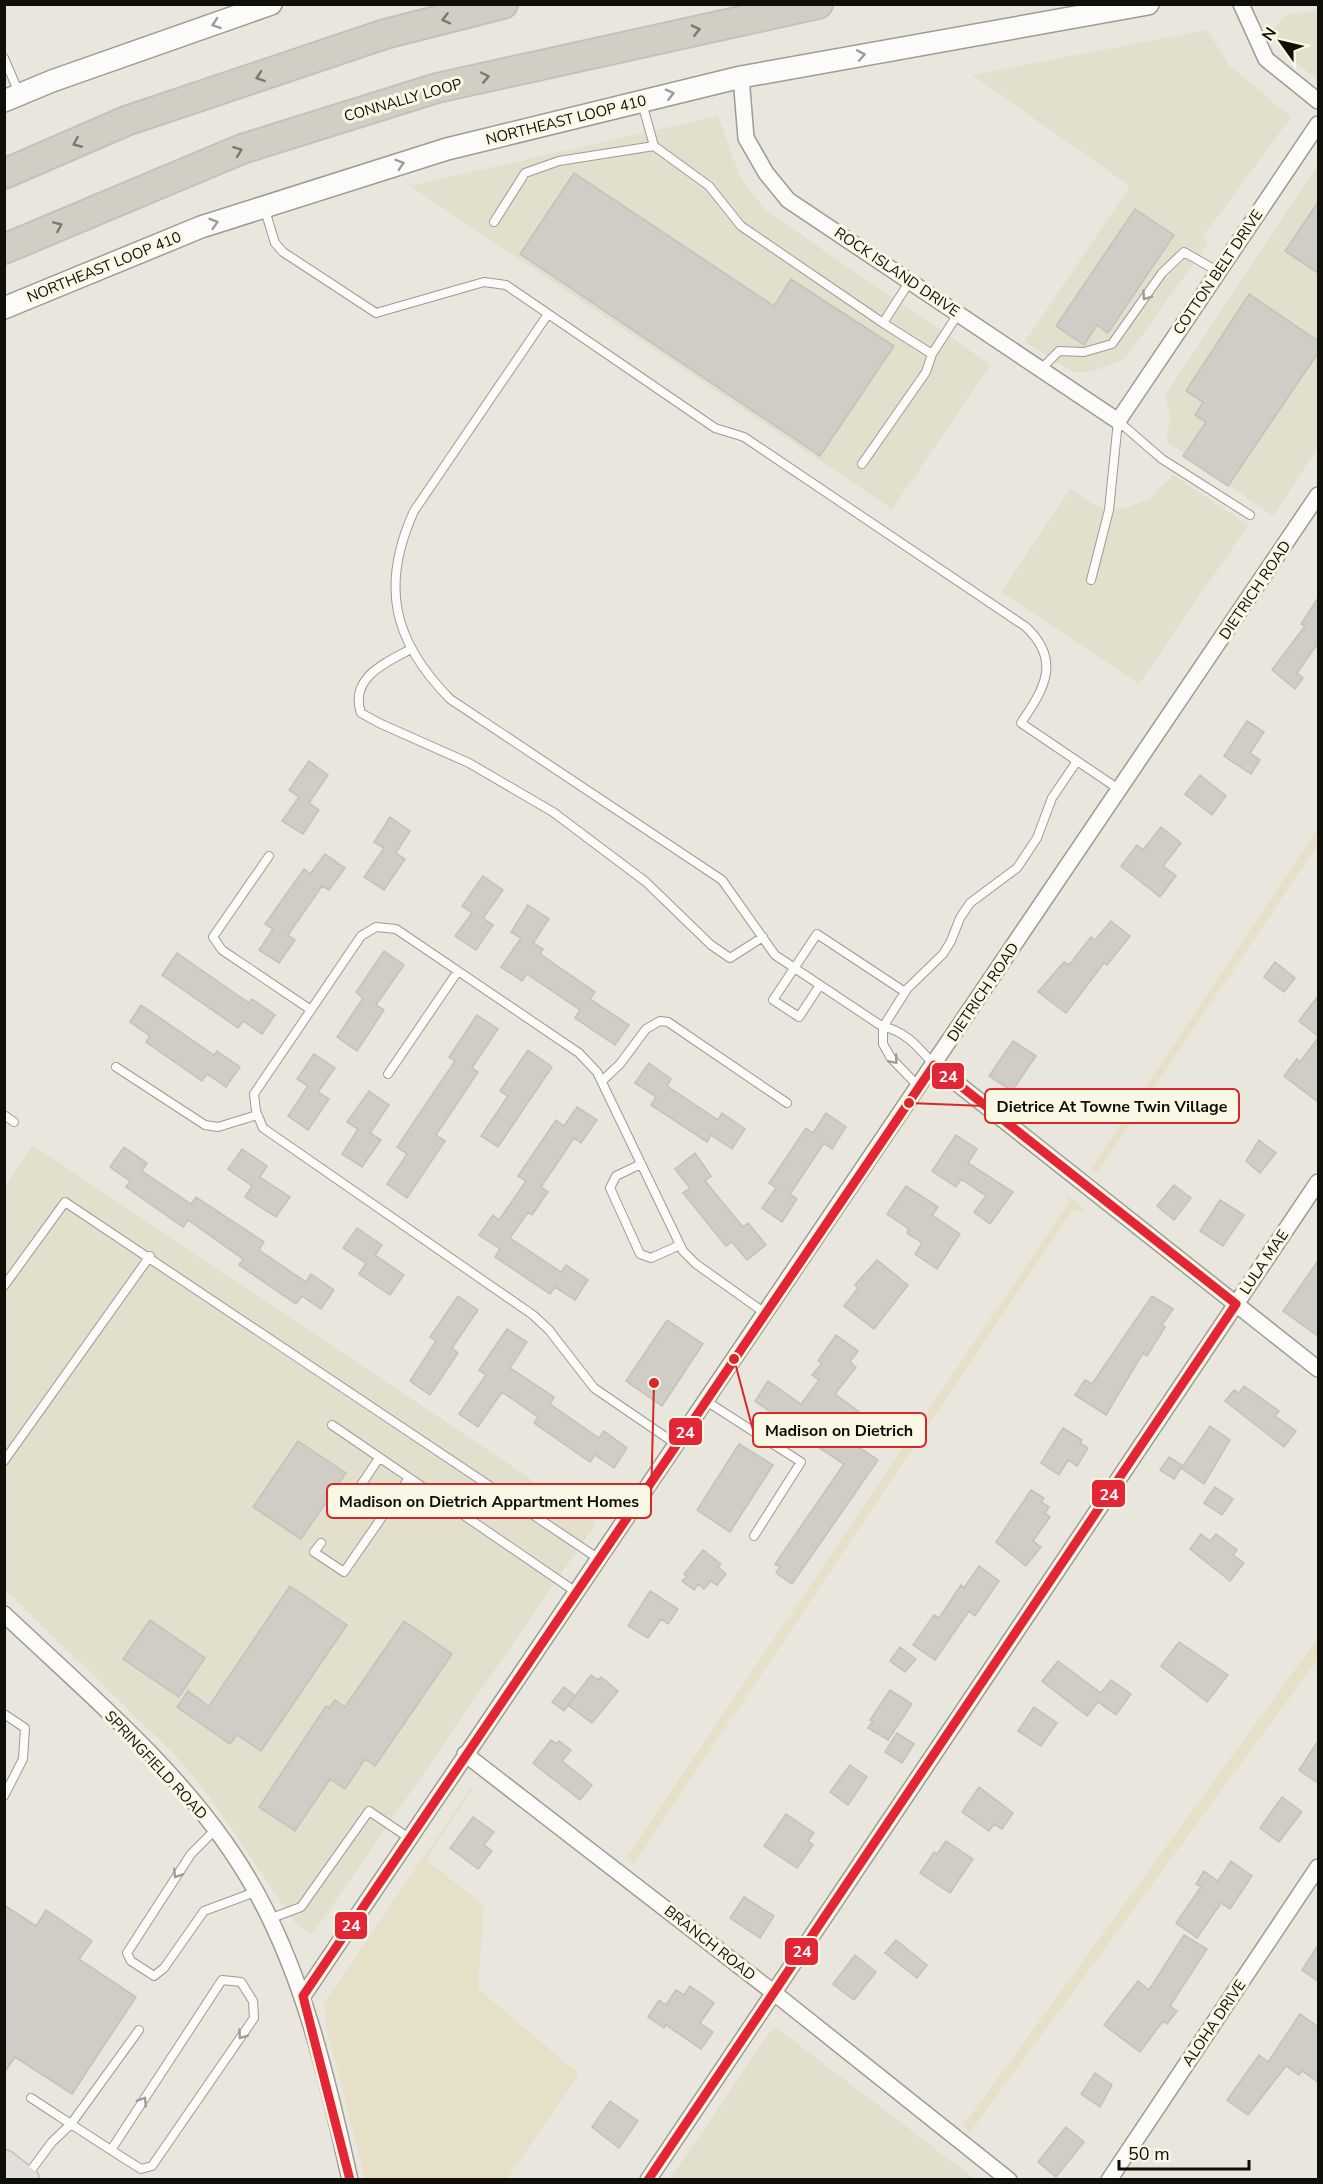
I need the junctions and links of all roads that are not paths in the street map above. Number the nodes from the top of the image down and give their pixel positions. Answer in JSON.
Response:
{"nodes":[{"id":1,"x":271,"y":4,"type":"edge"},
{"id":2,"x":503,"y":4,"type":"edge"},
{"id":3,"x":818,"y":4,"type":"edge"},
{"id":4,"x":1148,"y":4,"type":"edge"},
{"id":5,"x":1240,"y":4,"type":"edge"},
{"id":6,"x":4,"y":58,"type":"edge"},
{"id":7,"x":741,"y":77,"type":"junction"},
{"id":8,"x":12,"y":98,"type":"edge"},
{"id":9,"x":1317,"y":98,"type":"edge"},
{"id":10,"x":642,"y":101,"type":"junction"},
{"id":11,"x":1318,"y":124,"type":"edge"},
{"id":12,"x":654,"y":146,"type":"junction"},
{"id":13,"x":4,"y":174,"type":"edge"},
{"id":14,"x":264,"y":207,"type":"junction"},
{"id":15,"x":494,"y":222,"type":"dead end"},
{"id":16,"x":4,"y":249,"type":"edge"},
{"id":17,"x":1219,"y":272,"type":"junction"},
{"id":18,"x":910,"y":282,"type":"junction"},
{"id":19,"x":4,"y":308,"type":"edge"},
{"id":20,"x":548,"y":314,"type":"junction"},
{"id":21,"x":958,"y":314,"type":"junction"},
{"id":22,"x":883,"y":322,"type":"junction"},
{"id":23,"x":932,"y":354,"type":"junction"},
{"id":24,"x":1041,"y":369,"type":"junction"},
{"id":25,"x":1118,"y":421,"type":"junction"},
{"id":26,"x":862,"y":464,"type":"dead end"},
{"id":27,"x":1318,"y":495,"type":"edge"},
{"id":28,"x":1250,"y":515,"type":"dead end"},
{"id":29,"x":1090,"y":580,"type":"dead end"},
{"id":30,"x":411,"y":649,"type":"junction"},
{"id":31,"x":1077,"y":761,"type":"junction"},
{"id":32,"x":1120,"y":790,"type":"junction"},
{"id":33,"x":269,"y":856,"type":"dead end"},
{"id":34,"x":763,"y":937,"type":"junction"},
{"id":35,"x":794,"y":968,"type":"junction"},
{"id":36,"x":458,"y":971,"type":"junction"},
{"id":37,"x":820,"y":985,"type":"junction"},
{"id":38,"x":905,"y":993,"type":"junction"},
{"id":39,"x":311,"y":1010,"type":"junction"},
{"id":40,"x":883,"y":1027,"type":"junction"},
{"id":41,"x":934,"y":1065,"type":"junction"},
{"id":42,"x":116,"y":1067,"type":"dead end"},
{"id":43,"x":388,"y":1074,"type":"dead end"},
{"id":44,"x":602,"y":1081,"type":"junction"},
{"id":45,"x":920,"y":1087,"type":"junction"},
{"id":46,"x":788,"y":1103,"type":"dead end"},
{"id":47,"x":4,"y":1115,"type":"edge"},
{"id":48,"x":258,"y":1116,"type":"junction"},
{"id":49,"x":14,"y":1122,"type":"dead end"},
{"id":50,"x":642,"y":1164,"type":"junction"},
{"id":51,"x":1318,"y":1182,"type":"edge"},
{"id":52,"x":680,"y":1245,"type":"junction"},
{"id":53,"x":150,"y":1256,"type":"junction"},
{"id":54,"x":4,"y":1286,"type":"edge"},
{"id":55,"x":1236,"y":1304,"type":"junction"},
{"id":56,"x":765,"y":1313,"type":"junction"},
{"id":57,"x":1318,"y":1369,"type":"edge"},
{"id":58,"x":706,"y":1401,"type":"junction"},
{"id":59,"x":332,"y":1425,"type":"dead end"},
{"id":60,"x":676,"y":1444,"type":"junction"},
{"id":61,"x":379,"y":1458,"type":"junction"},
{"id":62,"x":4,"y":1461,"type":"edge"},
{"id":63,"x":409,"y":1478,"type":"junction"},
{"id":64,"x":355,"y":1494,"type":"dead end"},
{"id":65,"x":754,"y":1536,"type":"dead end"},
{"id":66,"x":321,"y":1543,"type":"dead end"},
{"id":67,"x":598,"y":1559,"type":"junction"},
{"id":68,"x":576,"y":1592,"type":"junction"},
{"id":69,"x":4,"y":1614,"type":"edge"},
{"id":70,"x":4,"y":1714,"type":"edge"},
{"id":71,"x":465,"y":1754,"type":"junction"},
{"id":72,"x":4,"y":1796,"type":"edge"},
{"id":73,"x":215,"y":1830,"type":"junction"},
{"id":74,"x":409,"y":1838,"type":"junction"},
{"id":75,"x":1318,"y":1867,"type":"edge"},
{"id":76,"x":255,"y":1892,"type":"junction"},
{"id":77,"x":269,"y":1919,"type":"junction"},
{"id":78,"x":773,"y":1992,"type":"junction"},
{"id":79,"x":303,"y":1996,"type":"junction"},
{"id":80,"x":138,"y":2030,"type":"dead end"},
{"id":81,"x":31,"y":2098,"type":"dead end"},
{"id":82,"x":71,"y":2124,"type":"junction"},
{"id":83,"x":111,"y":2150,"type":"junction"},
{"id":84,"x":4,"y":2162,"type":"edge"},
{"id":85,"x":26,"y":2179,"type":"edge"},
{"id":86,"x":350,"y":2180,"type":"edge"},
{"id":87,"x":648,"y":2180,"type":"edge"},
{"id":88,"x":1009,"y":2180,"type":"edge"},
{"id":89,"x":1109,"y":2180,"type":"edge"}],
"edges":[{"from":1,"to":8,"type":"main road","one_way":true},
{"from":2,"to":13,"type":"highway","one_way":true},
{"from":16,"to":3,"type":"highway","name":"CONNALLY LOOP","one_way":true},
{"from":7,"to":4,"type":"main road","name":"NORTHEAST LOOP 410","one_way":true},
{"from":5,"to":9,"type":"street"},
{"from":6,"to":8,"type":"lane"},
{"from":10,"to":7,"type":"main road","name":"NORTHEAST LOOP 410","one_way":true},
{"from":7,"to":18,"type":"street","name":"ROCK ISLAND DRIVE"},
{"from":10,"to":12,"type":"lane"},
{"from":14,"to":10,"type":"main road","name":"NORTHEAST LOOP 410","one_way":true},
{"from":11,"to":17,"type":"street","name":"COTTON BELT DRIVE"},
{"from":12,"to":15,"type":"lane"},
{"from":12,"to":22,"type":"lane"},
{"from":19,"to":14,"type":"main road","name":"NORTHEAST LOOP 410","one_way":true},
{"from":14,"to":20,"type":"lane"},
{"from":17,"to":24,"type":"lane","one_way":true},
{"from":17,"to":25,"type":"street","name":"COTTON BELT DRIVE"},
{"from":18,"to":21,"type":"street","name":"ROCK ISLAND DRIVE"},
{"from":18,"to":22,"type":"lane"},
{"from":20,"to":30,"type":"lane"},
{"from":20,"to":31,"type":"lane"},
{"from":21,"to":23,"type":"lane"},
{"from":21,"to":24,"type":"street","name":"ROCK ISLAND DRIVE"},
{"from":22,"to":23,"type":"lane"},
{"from":23,"to":26,"type":"lane"},
{"from":24,"to":25,"type":"street","name":"ROCK ISLAND DRIVE"},
{"from":25,"to":28,"type":"lane"},
{"from":25,"to":29,"type":"lane"},
{"from":27,"to":32,"type":"street","name":"DIETRICH ROAD"},
{"from":30,"to":34,"type":"lane"},
{"from":30,"to":34,"type":"lane"},
{"from":31,"to":32,"type":"lane"},
{"from":31,"to":38,"type":"lane"},
{"from":32,"to":41,"type":"street","name":"DIETRICH ROAD"},
{"from":33,"to":39,"type":"lane"},
{"from":34,"to":35,"type":"lane"},
{"from":35,"to":37,"type":"lane"},
{"from":35,"to":37,"type":"lane"},
{"from":35,"to":38,"type":"lane"},
{"from":36,"to":39,"type":"lane"},
{"from":36,"to":43,"type":"lane"},
{"from":36,"to":44,"type":"lane"},
{"from":37,"to":40,"type":"lane"},
{"from":38,"to":40,"type":"lane"},
{"from":39,"to":48,"type":"lane"},
{"from":40,"to":41,"type":"lane"},
{"from":40,"to":45,"type":"lane","one_way":true},
{"from":41,"to":45,"type":"street","name":"DIETRICH ROAD"},
{"from":41,"to":55,"type":"street"},
{"from":42,"to":48,"type":"lane"},
{"from":44,"to":46,"type":"lane"},
{"from":44,"to":50,"type":"lane"},
{"from":45,"to":56,"type":"street","name":"DIETRICH ROAD"},
{"from":47,"to":49,"type":"lane"},
{"from":48,"to":60,"type":"lane"},
{"from":50,"to":52,"type":"lane"},
{"from":50,"to":52,"type":"lane"},
{"from":51,"to":55,"type":"street","name":"LULA MAE"},
{"from":52,"to":56,"type":"lane"},
{"from":53,"to":54,"type":"lane"},
{"from":53,"to":62,"type":"lane"},
{"from":53,"to":67,"type":"lane"},
{"from":55,"to":57,"type":"street"},
{"from":55,"to":78,"type":"street","name":"LULA MAE"},
{"from":56,"to":58,"type":"street","name":"DIETRICH ROAD"},
{"from":58,"to":60,"type":"street","name":"DIETRICH ROAD"},
{"from":58,"to":65,"type":"lane"},
{"from":59,"to":61,"type":"lane"},
{"from":60,"to":67,"type":"street","name":"DIETRICH ROAD"},
{"from":61,"to":63,"type":"lane"},
{"from":61,"to":64,"type":"lane"},
{"from":63,"to":66,"type":"lane"},
{"from":63,"to":68,"type":"lane"},
{"from":67,"to":68,"type":"street","name":"DIETRICH ROAD"},
{"from":68,"to":71,"type":"street","name":"DIETRICH ROAD"},
{"from":69,"to":73,"type":"street","name":"SPRINGFIELD ROAD"},
{"from":70,"to":72,"type":"lane"},
{"from":71,"to":74,"type":"street","name":"DIETRICH ROAD"},
{"from":71,"to":78,"type":"street","name":"BRANCH ROAD"},
{"from":73,"to":76,"type":"street","name":"SPRINGFIELD ROAD"},
{"from":73,"to":76,"type":"lane","one_way":true},
{"from":74,"to":77,"type":"lane"},
{"from":74,"to":79,"type":"street","name":"DIETRICH ROAD"},
{"from":75,"to":89,"type":"street","name":"ALOHA DRIVE"},
{"from":76,"to":77,"type":"street","name":"SPRINGFIELD ROAD"},
{"from":77,"to":79,"type":"street","name":"SPRINGFIELD ROAD"},
{"from":78,"to":87,"type":"street","name":"LULA MAE"},
{"from":78,"to":88,"type":"street","name":"BRANCH ROAD"},
{"from":79,"to":86,"type":"street","name":"SPRINGFIELD ROAD"},
{"from":80,"to":82,"type":"lane"},
{"from":81,"to":82,"type":"lane"},
{"from":82,"to":83,"type":"lane"},
{"from":82,"to":85,"type":"lane"},
{"from":83,"to":83,"type":"lane","one_way":true},
{"from":84,"to":85,"type":"main road"}]}
